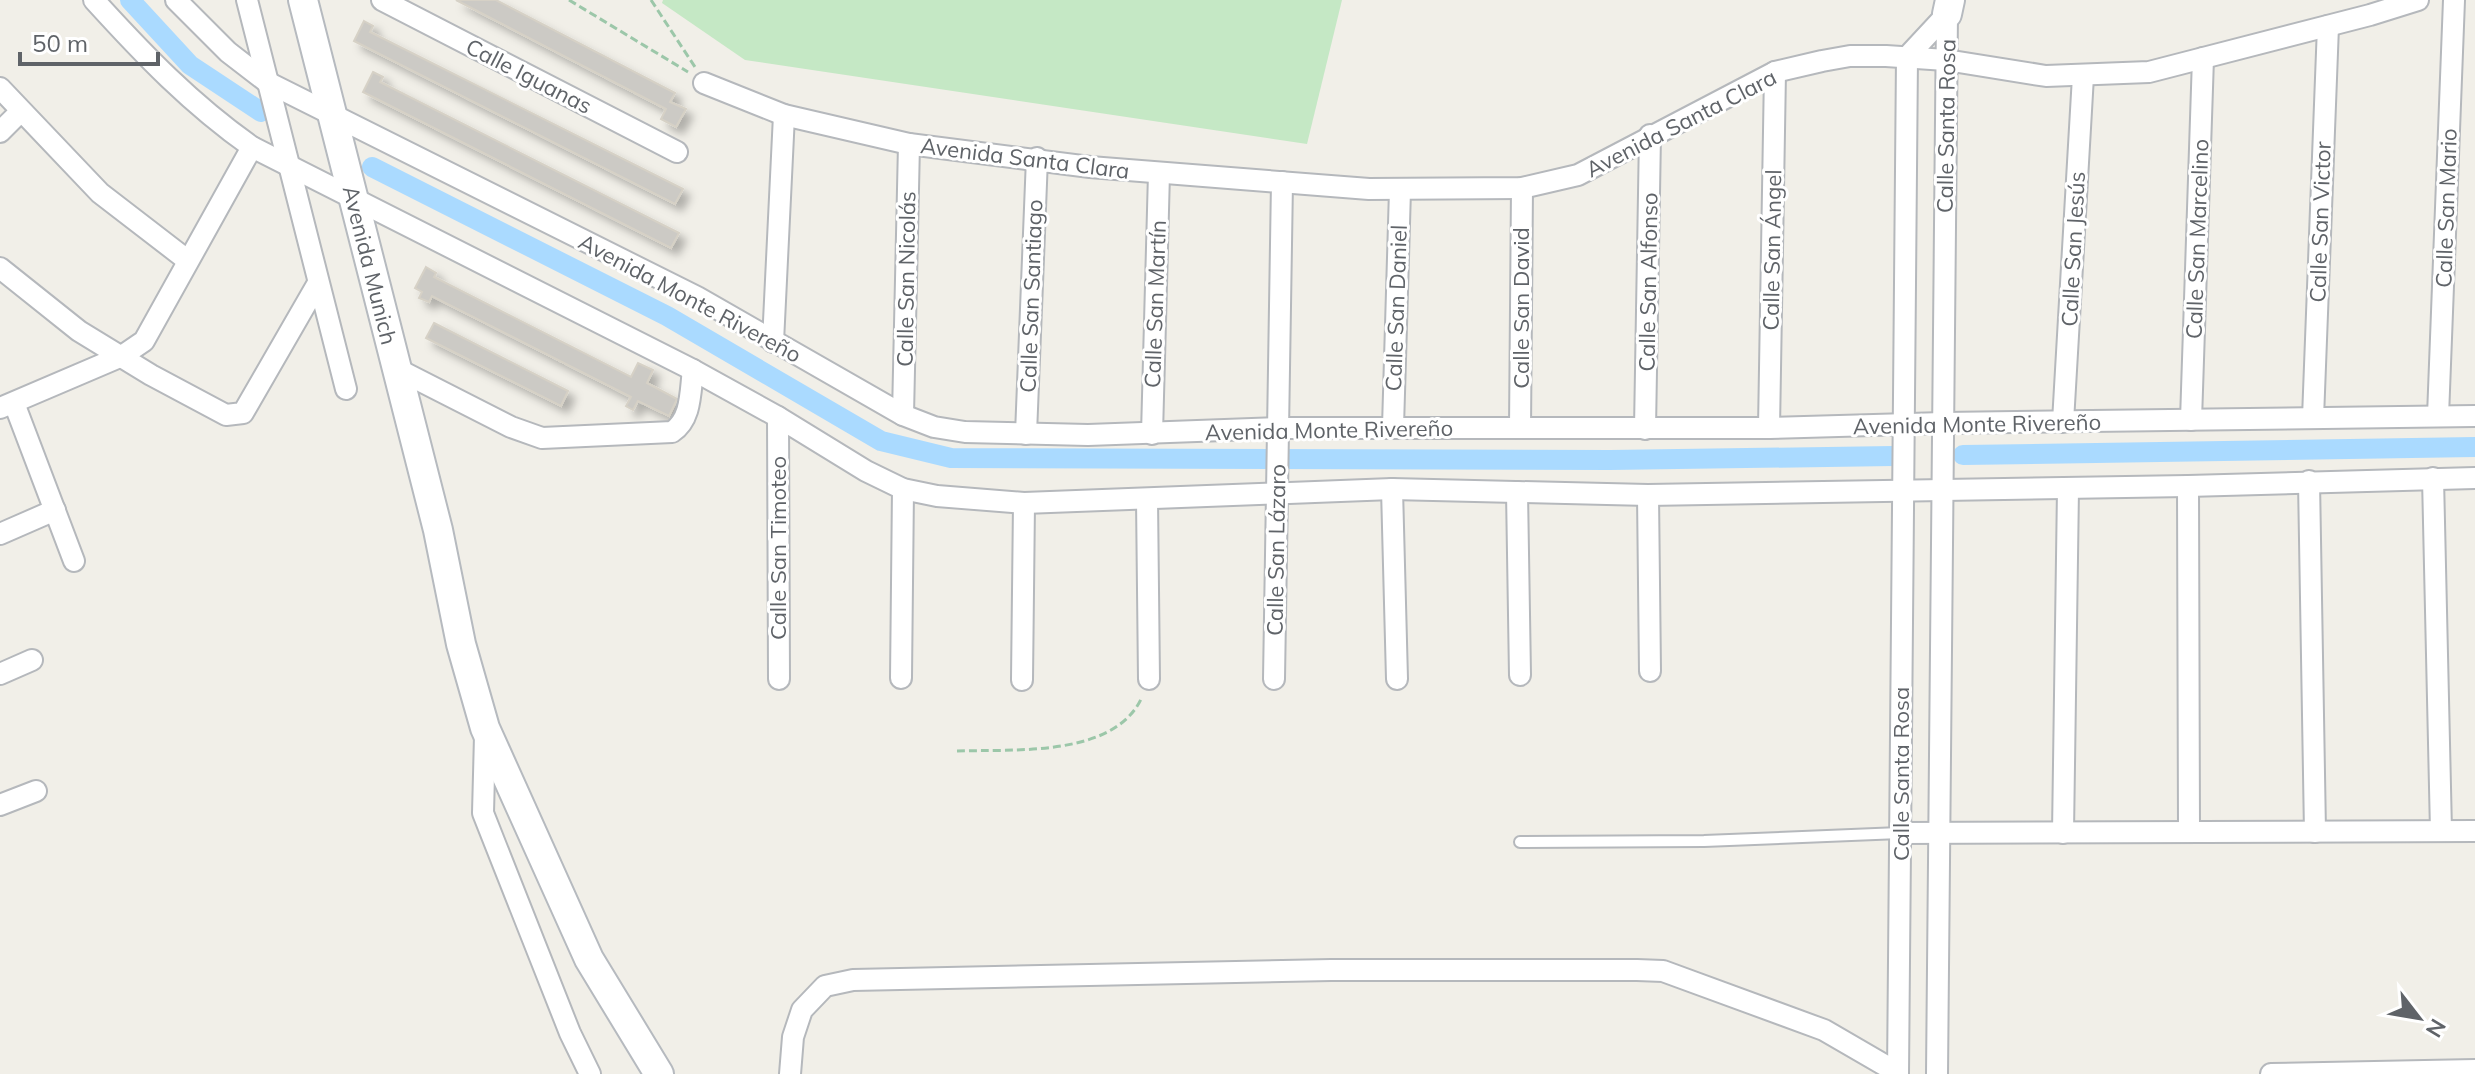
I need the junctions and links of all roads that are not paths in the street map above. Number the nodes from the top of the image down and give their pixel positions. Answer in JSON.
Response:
{"nodes":[{"id":1,"x":94,"y":0,"type":"edge"},
{"id":2,"x":176,"y":0,"type":"edge"},
{"id":3,"x":247,"y":0,"type":"edge"},
{"id":4,"x":303,"y":0,"type":"edge"},
{"id":5,"x":382,"y":0,"type":"edge"},
{"id":6,"x":2418,"y":0,"type":"edge"},
{"id":7,"x":2454,"y":0,"type":"edge"},
{"id":8,"x":1948,"y":7,"type":"edge"},
{"id":9,"x":2328,"y":26,"type":"junction"},
{"id":10,"x":1907,"y":57,"type":"junction"},
{"id":11,"x":2203,"y":58,"type":"junction"},
{"id":12,"x":1946,"y":60,"type":"junction"},
{"id":13,"x":1775,"y":72,"type":"junction"},
{"id":14,"x":2083,"y":76,"type":"junction"},
{"id":15,"x":267,"y":82,"type":"junction"},
{"id":16,"x":704,"y":83,"type":"road end"},
{"id":17,"x":0,"y":88,"type":"edge"},
{"id":18,"x":21,"y":111,"type":"junction"},
{"id":19,"x":331,"y":113,"type":"junction"},
{"id":20,"x":784,"y":115,"type":"junction"},
{"id":21,"x":0,"y":132,"type":"edge"},
{"id":22,"x":1650,"y":135,"type":"junction"},
{"id":23,"x":909,"y":144,"type":"junction"},
{"id":24,"x":252,"y":147,"type":"junction"},
{"id":25,"x":677,"y":152,"type":"dead end"},
{"id":26,"x":1037,"y":158,"type":"junction"},
{"id":27,"x":289,"y":167,"type":"junction"},
{"id":28,"x":1159,"y":173,"type":"junction"},
{"id":29,"x":1282,"y":182,"type":"junction"},
{"id":30,"x":1522,"y":188,"type":"junction"},
{"id":31,"x":1400,"y":190,"type":"junction"},
{"id":32,"x":352,"y":196,"type":"junction"},
{"id":33,"x":187,"y":260,"type":"junction"},
{"id":34,"x":0,"y":268,"type":"edge"},
{"id":35,"x":318,"y":283,"type":"junction"},
{"id":36,"x":773,"y":342,"type":"junction"},
{"id":37,"x":122,"y":356,"type":"junction"},
{"id":38,"x":397,"y":369,"type":"junction"},
{"id":39,"x":693,"y":370,"type":"junction"},
{"id":40,"x":346,"y":389,"type":"dead end"},
{"id":41,"x":7,"y":406,"type":"edge"},
{"id":42,"x":903,"y":415,"type":"junction"},
{"id":43,"x":2438,"y":416,"type":"junction"},
{"id":44,"x":2475,"y":416,"type":"edge"},
{"id":45,"x":778,"y":417,"type":"junction"},
{"id":46,"x":2313,"y":418,"type":"junction"},
{"id":47,"x":2191,"y":420,"type":"junction"},
{"id":48,"x":2063,"y":422,"type":"junction"},
{"id":49,"x":1943,"y":423,"type":"junction"},
{"id":50,"x":1904,"y":425,"type":"junction"},
{"id":51,"x":1393,"y":427,"type":"junction"},
{"id":52,"x":1278,"y":428,"type":"junction"},
{"id":53,"x":1520,"y":428,"type":"junction"},
{"id":54,"x":1769,"y":428,"type":"junction"},
{"id":55,"x":1645,"y":429,"type":"junction"},
{"id":56,"x":1026,"y":434,"type":"junction"},
{"id":57,"x":1152,"y":434,"type":"junction"},
{"id":58,"x":2433,"y":478,"type":"junction"},
{"id":59,"x":2475,"y":478,"type":"edge"},
{"id":60,"x":2309,"y":481,"type":"junction"},
{"id":61,"x":2188,"y":486,"type":"junction"},
{"id":62,"x":903,"y":489,"type":"junction"},
{"id":63,"x":1392,"y":489,"type":"junction"},
{"id":64,"x":2068,"y":489,"type":"junction"},
{"id":65,"x":1942,"y":490,"type":"junction"},
{"id":66,"x":1903,"y":491,"type":"junction"},
{"id":67,"x":1277,"y":492,"type":"junction"},
{"id":68,"x":1517,"y":492,"type":"junction"},
{"id":69,"x":1648,"y":495,"type":"junction"},
{"id":70,"x":1147,"y":499,"type":"junction"},
{"id":71,"x":1024,"y":503,"type":"junction"},
{"id":72,"x":55,"y":510,"type":"junction"},
{"id":73,"x":0,"y":534,"type":"edge"},
{"id":74,"x":74,"y":561,"type":"dead end"},
{"id":75,"x":32,"y":660,"type":"dead end"},
{"id":76,"x":1650,"y":671,"type":"dead end"},
{"id":77,"x":0,"y":674,"type":"edge"},
{"id":78,"x":1520,"y":675,"type":"dead end"},
{"id":79,"x":901,"y":678,"type":"dead end"},
{"id":80,"x":779,"y":679,"type":"dead end"},
{"id":81,"x":1149,"y":679,"type":"road end"},
{"id":82,"x":1274,"y":679,"type":"dead end"},
{"id":83,"x":1397,"y":679,"type":"dead end"},
{"id":84,"x":1022,"y":680,"type":"dead end"},
{"id":85,"x":485,"y":728,"type":"junction"},
{"id":86,"x":36,"y":791,"type":"dead end"},
{"id":87,"x":0,"y":805,"type":"edge"},
{"id":88,"x":2441,"y":831,"type":"junction"},
{"id":89,"x":2475,"y":831,"type":"edge"},
{"id":90,"x":2189,"y":832,"type":"junction"},
{"id":91,"x":2315,"y":832,"type":"junction"},
{"id":92,"x":1900,"y":833,"type":"junction"},
{"id":93,"x":1939,"y":833,"type":"junction"},
{"id":94,"x":2063,"y":833,"type":"junction"},
{"id":95,"x":1520,"y":842,"type":"dead end"},
{"id":96,"x":2465,"y":1072,"type":"edge"},
{"id":97,"x":590,"y":1074,"type":"edge"},
{"id":98,"x":659,"y":1074,"type":"edge"},
{"id":99,"x":790,"y":1074,"type":"edge"},
{"id":100,"x":1898,"y":1074,"type":"edge"},
{"id":101,"x":1937,"y":1074,"type":"edge"},
{"id":102,"x":2271,"y":1074,"type":"edge"},
{"id":103,"x":2339,"y":1074,"type":"edge"}],
"edges":[{"from":1,"to":24,"type":"street"},
{"from":2,"to":15,"type":"street","name":"Avenida Monte Rivereño"},
{"from":3,"to":15,"type":"street"},
{"from":4,"to":19,"type":"main road","name":"Avenida Munich"},
{"from":5,"to":25,"type":"street","name":"Calle Iguanas"},
{"from":6,"to":9,"type":"street","name":"Avenida Santa Clara"},
{"from":7,"to":43,"type":"street","name":"Calle San Mario"},
{"from":8,"to":10,"type":"street","name":"Calle Santa Rosa"},
{"from":8,"to":12,"type":"street","name":"Calle Santa Rosa"},
{"from":9,"to":11,"type":"street","name":"Avenida Santa Clara"},
{"from":9,"to":46,"type":"street","name":"Calle San Victor"},
{"from":10,"to":12,"type":"street","name":"Avenida Santa Clara"},
{"from":10,"to":13,"type":"street","name":"Avenida Santa Clara"},
{"from":10,"to":50,"type":"street","name":"Calle Santa Rosa"},
{"from":11,"to":14,"type":"street","name":"Avenida Santa Clara"},
{"from":11,"to":47,"type":"street","name":"Calle San Marcelino"},
{"from":12,"to":14,"type":"street","name":"Avenida Santa Clara"},
{"from":12,"to":49,"type":"street","name":"Calle Santa Rosa"},
{"from":13,"to":22,"type":"street","name":"Avenida Santa Clara"},
{"from":13,"to":54,"type":"street","name":"Calle San Ángel"},
{"from":14,"to":48,"type":"street","name":"Calle San Jesús"},
{"from":15,"to":19,"type":"street","name":"Avenida Monte Rivereño"},
{"from":15,"to":27,"type":"street"},
{"from":16,"to":20,"type":"street","name":"Avenida Santa Clara"},
{"from":17,"to":18,"type":"street"},
{"from":18,"to":21,"type":"street"},
{"from":18,"to":33,"type":"street"},
{"from":19,"to":32,"type":"main road","name":"Avenida Munich"},
{"from":19,"to":36,"type":"street","name":"Avenida Monte Rivereño"},
{"from":20,"to":23,"type":"street","name":"Avenida Santa Clara"},
{"from":20,"to":36,"type":"street"},
{"from":22,"to":30,"type":"street","name":"Avenida Santa Clara"},
{"from":22,"to":55,"type":"street","name":"Calle San Alfonso"},
{"from":23,"to":26,"type":"street","name":"Avenida Santa Clara"},
{"from":23,"to":42,"type":"street","name":"Calle San Nicolás"},
{"from":24,"to":27,"type":"street"},
{"from":24,"to":33,"type":"street"},
{"from":26,"to":28,"type":"street","name":"Avenida Santa Clara"},
{"from":26,"to":56,"type":"street","name":"Calle San Santiago"},
{"from":27,"to":32,"type":"street"},
{"from":27,"to":35,"type":"street"},
{"from":28,"to":29,"type":"street","name":"Avenida Santa Clara"},
{"from":28,"to":57,"type":"street","name":"Calle San Martín"},
{"from":29,"to":31,"type":"street","name":"Avenida Santa Clara"},
{"from":29,"to":52,"type":"street","name":"Calle San Lázaro"},
{"from":30,"to":31,"type":"street","name":"Avenida Santa Clara"},
{"from":30,"to":53,"type":"street","name":"Calle San David"},
{"from":31,"to":51,"type":"street","name":"Calle San Daniel"},
{"from":32,"to":38,"type":"main road","name":"Avenida Munich"},
{"from":32,"to":39,"type":"street"},
{"from":33,"to":37,"type":"street"},
{"from":34,"to":37,"type":"street"},
{"from":35,"to":37,"type":"street"},
{"from":35,"to":40,"type":"street"},
{"from":36,"to":42,"type":"street","name":"Avenida Monte Rivereño"},
{"from":37,"to":41,"type":"street"},
{"from":38,"to":39,"type":"street"},
{"from":38,"to":85,"type":"main road","name":"Avenida Munich"},
{"from":39,"to":45,"type":"street"},
{"from":41,"to":72,"type":"street"},
{"from":42,"to":56,"type":"street","name":"Avenida Monte Rivereño"},
{"from":43,"to":44,"type":"street","name":"Avenida Monte Rivereño"},
{"from":43,"to":46,"type":"street","name":"Avenida Monte Rivereño"},
{"from":45,"to":62,"type":"street"},
{"from":45,"to":80,"type":"street","name":"Calle San Timoteo"},
{"from":46,"to":47,"type":"street","name":"Avenida Monte Rivereño"},
{"from":47,"to":48,"type":"street","name":"Avenida Monte Rivereño"},
{"from":48,"to":49,"type":"street","name":"Avenida Monte Rivereño"},
{"from":49,"to":50,"type":"street","name":"Avenida Monte Rivereño"},
{"from":49,"to":65,"type":"street","name":"Calle Santa Rosa"},
{"from":50,"to":54,"type":"street","name":"Avenida Monte Rivereño"},
{"from":50,"to":66,"type":"street","name":"Calle Santa Rosa"},
{"from":51,"to":52,"type":"street","name":"Avenida Monte Rivereño"},
{"from":51,"to":53,"type":"street","name":"Avenida Monte Rivereño"},
{"from":52,"to":57,"type":"street","name":"Avenida Monte Rivereño"},
{"from":52,"to":67,"type":"street","name":"Calle San Lázaro"},
{"from":53,"to":55,"type":"street","name":"Avenida Monte Rivereño"},
{"from":54,"to":55,"type":"street","name":"Avenida Monte Rivereño"},
{"from":56,"to":57,"type":"street","name":"Avenida Monte Rivereño"},
{"from":58,"to":59,"type":"street"},
{"from":58,"to":60,"type":"street"},
{"from":58,"to":88,"type":"street"},
{"from":60,"to":61,"type":"street"},
{"from":60,"to":91,"type":"street"},
{"from":61,"to":64,"type":"street"},
{"from":61,"to":90,"type":"street"},
{"from":62,"to":71,"type":"street"},
{"from":62,"to":79,"type":"street"},
{"from":63,"to":67,"type":"street"},
{"from":63,"to":68,"type":"street"},
{"from":63,"to":83,"type":"street"},
{"from":64,"to":65,"type":"street"},
{"from":64,"to":94,"type":"street"},
{"from":65,"to":66,"type":"street"},
{"from":65,"to":93,"type":"street","name":"Calle Santa Rosa"},
{"from":66,"to":69,"type":"street"},
{"from":66,"to":92,"type":"street","name":"Calle Santa Rosa"},
{"from":67,"to":70,"type":"street"},
{"from":67,"to":82,"type":"street","name":"Calle San Lázaro"},
{"from":68,"to":69,"type":"street"},
{"from":68,"to":78,"type":"street"},
{"from":69,"to":76,"type":"street"},
{"from":70,"to":71,"type":"street"},
{"from":70,"to":81,"type":"street"},
{"from":71,"to":84,"type":"street"},
{"from":72,"to":73,"type":"street"},
{"from":72,"to":74,"type":"street"},
{"from":75,"to":77,"type":"street"},
{"from":85,"to":97,"type":"street"},
{"from":85,"to":98,"type":"main road","name":"Avenida Munich"},
{"from":86,"to":87,"type":"street"},
{"from":88,"to":89,"type":"street"},
{"from":88,"to":91,"type":"street"},
{"from":90,"to":91,"type":"street"},
{"from":90,"to":94,"type":"street"},
{"from":92,"to":93,"type":"street"},
{"from":92,"to":95,"type":"lane"},
{"from":92,"to":100,"type":"street","name":"Calle Santa Rosa"},
{"from":93,"to":94,"type":"street"},
{"from":93,"to":101,"type":"street","name":"Calle Santa Rosa"},
{"from":96,"to":103,"type":"street"},
{"from":99,"to":100,"type":"street"},
{"from":102,"to":103,"type":"street"}]}
